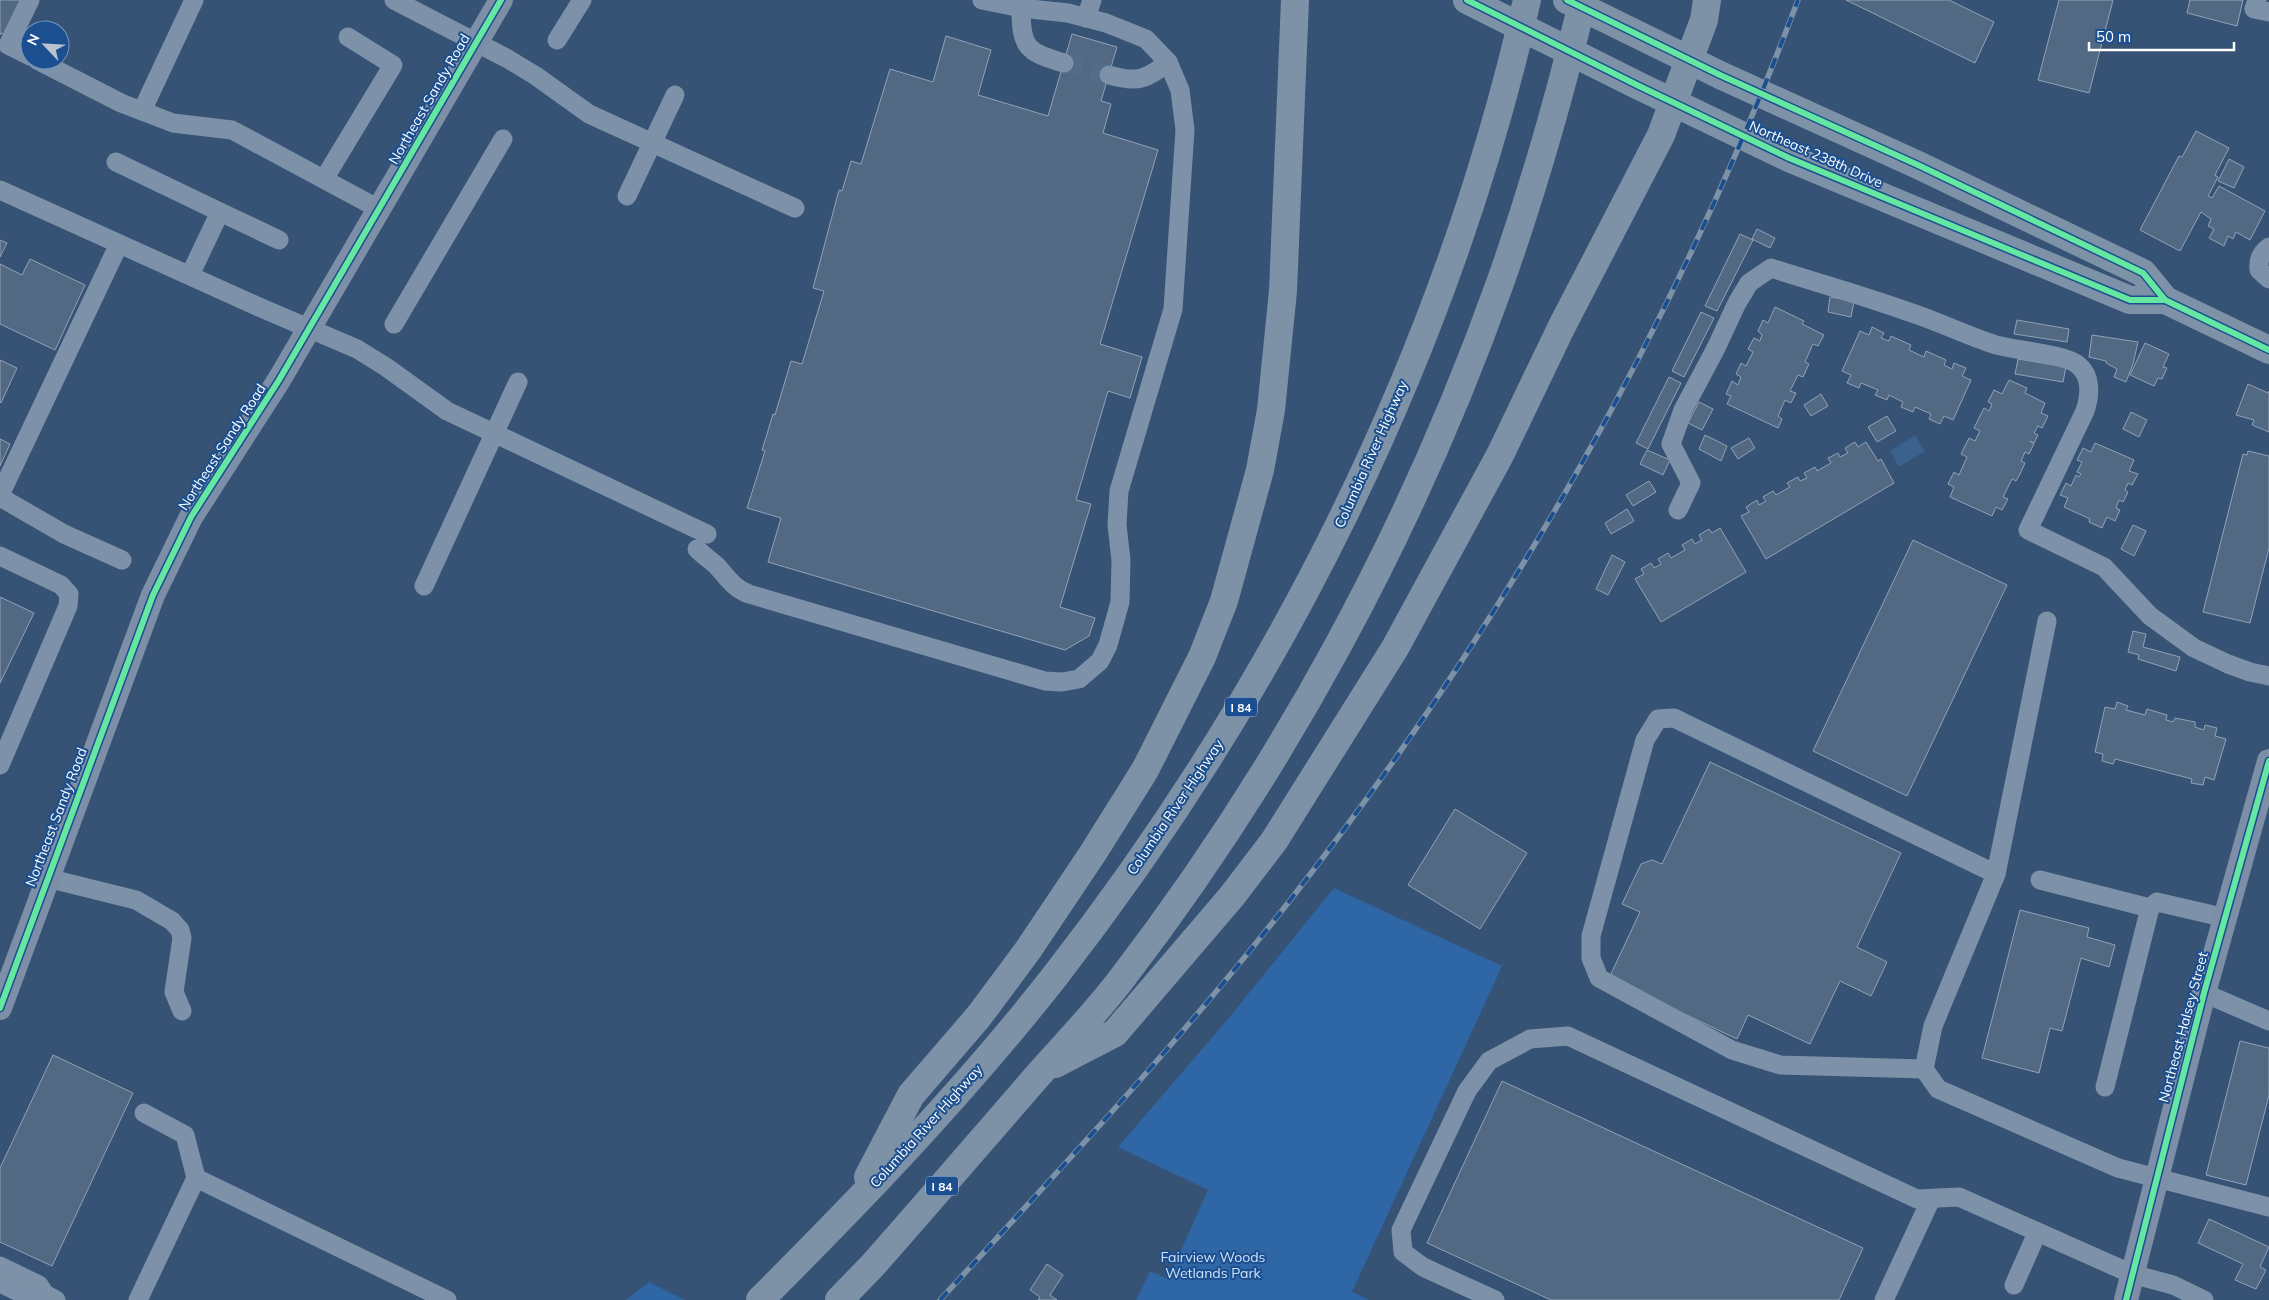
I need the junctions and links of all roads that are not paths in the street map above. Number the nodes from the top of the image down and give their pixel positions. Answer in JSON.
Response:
{"nodes":[{"id":1,"x":30,"y":0,"type":"edge"},
{"id":2,"x":194,"y":0,"type":"edge"},
{"id":3,"x":394,"y":0,"type":"edge"},
{"id":4,"x":501,"y":0,"type":"edge"},
{"id":5,"x":582,"y":0,"type":"edge"},
{"id":6,"x":982,"y":0,"type":"edge"},
{"id":7,"x":1295,"y":0,"type":"edge"},
{"id":8,"x":1467,"y":0,"type":"edge"},
{"id":9,"x":1527,"y":0,"type":"edge"},
{"id":10,"x":1567,"y":0,"type":"edge"},
{"id":11,"x":1583,"y":0,"type":"edge"},
{"id":12,"x":1707,"y":0,"type":"edge"},
{"id":13,"x":2257,"y":0,"type":"edge"},
{"id":14,"x":1022,"y":8,"type":"junction"},
{"id":15,"x":1089,"y":9,"type":"edge"},
{"id":16,"x":2269,"y":12,"type":"edge"},
{"id":17,"x":20,"y":20,"type":"edge"},
{"id":18,"x":20,"y":20,"type":"edge"},
{"id":19,"x":348,"y":37,"type":"dead end"},
{"id":20,"x":557,"y":40,"type":"dead end"},
{"id":21,"x":476,"y":43,"type":"junction"},
{"id":22,"x":20,"y":51,"type":"edge"},
{"id":23,"x":1689,"y":60,"type":"junction"},
{"id":24,"x":1064,"y":62,"type":"tunnel mouth"},
{"id":25,"x":1168,"y":62,"type":"junction"},
{"id":26,"x":57,"y":70,"type":"edge"},
{"id":27,"x":1108,"y":75,"type":"tunnel mouth"},
{"id":28,"x":675,"y":95,"type":"dead end"},
{"id":29,"x":1673,"y":103,"type":"junction"},
{"id":30,"x":142,"y":111,"type":"junction"},
{"id":31,"x":503,"y":139,"type":"dead end"},
{"id":32,"x":652,"y":144,"type":"junction"},
{"id":33,"x":116,"y":162,"type":"dead end"},
{"id":34,"x":324,"y":179,"type":"junction"},
{"id":35,"x":0,"y":190,"type":"edge"},
{"id":36,"x":627,"y":196,"type":"dead end"},
{"id":37,"x":796,"y":208,"type":"dead end"},
{"id":38,"x":380,"y":209,"type":"junction"},
{"id":39,"x":220,"y":212,"type":"junction"},
{"id":40,"x":279,"y":240,"type":"dead end"},
{"id":41,"x":119,"y":244,"type":"junction"},
{"id":42,"x":2269,"y":247,"type":"edge"},
{"id":43,"x":190,"y":275,"type":"junction"},
{"id":44,"x":2269,"y":279,"type":"edge"},
{"id":45,"x":2165,"y":300,"type":"junction"},
{"id":46,"x":394,"y":324,"type":"dead end"},
{"id":47,"x":310,"y":329,"type":"junction"},
{"id":48,"x":2269,"y":350,"type":"edge"},
{"id":49,"x":518,"y":382,"type":"dead end"},
{"id":50,"x":494,"y":434,"type":"junction"},
{"id":51,"x":0,"y":496,"type":"edge"},
{"id":52,"x":1678,"y":510,"type":"dead end"},
{"id":53,"x":0,"y":556,"type":"edge"},
{"id":54,"x":122,"y":560,"type":"dead end"},
{"id":55,"x":424,"y":586,"type":"dead end"},
{"id":56,"x":2047,"y":621,"type":"dead end"},
{"id":57,"x":2269,"y":676,"type":"edge"},
{"id":58,"x":2269,"y":762,"type":"edge"},
{"id":59,"x":0,"y":765,"type":"edge"},
{"id":60,"x":1996,"y":874,"type":"junction"},
{"id":61,"x":47,"y":878,"type":"junction"},
{"id":62,"x":2040,"y":880,"type":"dead end"},
{"id":63,"x":2150,"y":908,"type":"junction"},
{"id":64,"x":2226,"y":918,"type":"junction"},
{"id":65,"x":2204,"y":993,"type":"junction"},
{"id":66,"x":0,"y":1008,"type":"edge"},
{"id":67,"x":182,"y":1011,"type":"dead end"},
{"id":68,"x":2269,"y":1021,"type":"edge"},
{"id":69,"x":1924,"y":1069,"type":"junction"},
{"id":70,"x":1043,"y":1070,"type":"junction"},
{"id":71,"x":2105,"y":1086,"type":"dead end"},
{"id":72,"x":144,"y":1114,"type":"dead end"},
{"id":73,"x":196,"y":1178,"type":"junction"},
{"id":74,"x":2156,"y":1178,"type":"junction"},
{"id":75,"x":1931,"y":1199,"type":"junction"},
{"id":76,"x":853,"y":1207,"type":"junction"},
{"id":77,"x":2269,"y":1207,"type":"edge"},
{"id":78,"x":2037,"y":1233,"type":"junction"},
{"id":79,"x":0,"y":1266,"type":"edge"},
{"id":80,"x":2132,"y":1274,"type":"junction"},
{"id":81,"x":0,"y":1283,"type":"edge"},
{"id":82,"x":2014,"y":1285,"type":"dead end"},
{"id":83,"x":51,"y":1297,"type":"edge"},
{"id":84,"x":138,"y":1300,"type":"edge"},
{"id":85,"x":447,"y":1300,"type":"edge"},
{"id":86,"x":760,"y":1300,"type":"edge"},
{"id":87,"x":839,"y":1300,"type":"edge"},
{"id":88,"x":1495,"y":1300,"type":"edge"},
{"id":89,"x":1884,"y":1300,"type":"edge"},
{"id":90,"x":2126,"y":1300,"type":"edge"},
{"id":91,"x":2204,"y":1300,"type":"edge"}],
"edges":[{"from":1,"to":18,"type":"lane"},
{"from":2,"to":30,"type":"lane"},
{"from":3,"to":21,"type":"lane"},
{"from":4,"to":21,"type":"main road","name":"Northeast Sandy Road"},
{"from":5,"to":20,"type":"lane"},
{"from":6,"to":14,"type":"lane"},
{"from":7,"to":76,"type":"highway"},
{"from":8,"to":29,"type":"highway","name":"Northeast 238th Drive"},
{"from":9,"to":76,"type":"highway","name":"Columbia River Highway","number":"I 84"},
{"from":10,"to":23,"type":"highway","name":"Northeast 238th Drive"},
{"from":11,"to":70,"type":"highway","number":"I 84"},
{"from":12,"to":23,"type":"highway"},
{"from":13,"to":16,"type":"lane"},
{"from":14,"to":15,"type":"lane"},
{"from":14,"to":24,"type":"lane"},
{"from":15,"to":25,"type":"lane"},
{"from":17,"to":22,"type":"lane"},
{"from":19,"to":34,"type":"lane"},
{"from":21,"to":32,"type":"lane"},
{"from":21,"to":38,"type":"main road","name":"Northeast Sandy Road"},
{"from":23,"to":29,"type":"highway"},
{"from":23,"to":45,"type":"highway","name":"Northeast 238th Drive"},
{"from":25,"to":27,"type":"lane"},
{"from":25,"to":50,"type":"lane"},
{"from":26,"to":30,"type":"lane"},
{"from":28,"to":32,"type":"lane"},
{"from":29,"to":45,"type":"highway","name":"Northeast 238th Drive"},
{"from":29,"to":70,"type":"highway"},
{"from":30,"to":34,"type":"lane"},
{"from":31,"to":46,"type":"lane"},
{"from":32,"to":36,"type":"lane"},
{"from":32,"to":37,"type":"lane"},
{"from":33,"to":39,"type":"lane"},
{"from":34,"to":38,"type":"lane"},
{"from":35,"to":41,"type":"lane"},
{"from":38,"to":47,"type":"main road","name":"Northeast Sandy Road"},
{"from":39,"to":40,"type":"lane"},
{"from":39,"to":43,"type":"lane"},
{"from":41,"to":43,"type":"lane"},
{"from":41,"to":51,"type":"lane"},
{"from":42,"to":44,"type":"lane"},
{"from":43,"to":47,"type":"lane"},
{"from":45,"to":48,"type":"highway","name":"Northeast 238th Drive"},
{"from":47,"to":50,"type":"lane"},
{"from":47,"to":61,"type":"main road","name":"Northeast Sandy Road"},
{"from":49,"to":50,"type":"lane"},
{"from":50,"to":55,"type":"lane"},
{"from":51,"to":54,"type":"lane"},
{"from":52,"to":57,"type":"lane"},
{"from":53,"to":59,"type":"lane"},
{"from":56,"to":60,"type":"lane"},
{"from":58,"to":64,"type":"main road","name":"Northeast Halsey Street"},
{"from":60,"to":69,"type":"lane"},
{"from":60,"to":69,"type":"lane"},
{"from":61,"to":66,"type":"main road","name":"Northeast Sandy Road"},
{"from":61,"to":67,"type":"lane"},
{"from":62,"to":63,"type":"lane"},
{"from":63,"to":64,"type":"lane"},
{"from":63,"to":71,"type":"lane"},
{"from":64,"to":65,"type":"main road","name":"Northeast Halsey Street"},
{"from":65,"to":68,"type":"lane"},
{"from":65,"to":74,"type":"main road","name":"Northeast Halsey Street"},
{"from":69,"to":74,"type":"lane"},
{"from":70,"to":87,"type":"highway","number":"I 84"},
{"from":72,"to":73,"type":"lane"},
{"from":73,"to":84,"type":"lane"},
{"from":73,"to":85,"type":"lane"},
{"from":74,"to":77,"type":"lane"},
{"from":74,"to":80,"type":"main road","name":"Northeast Halsey Street"},
{"from":75,"to":78,"type":"lane"},
{"from":75,"to":88,"type":"lane"},
{"from":75,"to":89,"type":"lane"},
{"from":76,"to":86,"type":"highway","name":"Columbia River Highway","number":"I 84"},
{"from":78,"to":80,"type":"lane"},
{"from":78,"to":82,"type":"lane"},
{"from":79,"to":83,"type":"lane"},
{"from":80,"to":90,"type":"main road","name":"Northeast Halsey Street"},
{"from":80,"to":91,"type":"lane"},
{"from":81,"to":83,"type":"lane"}]}
